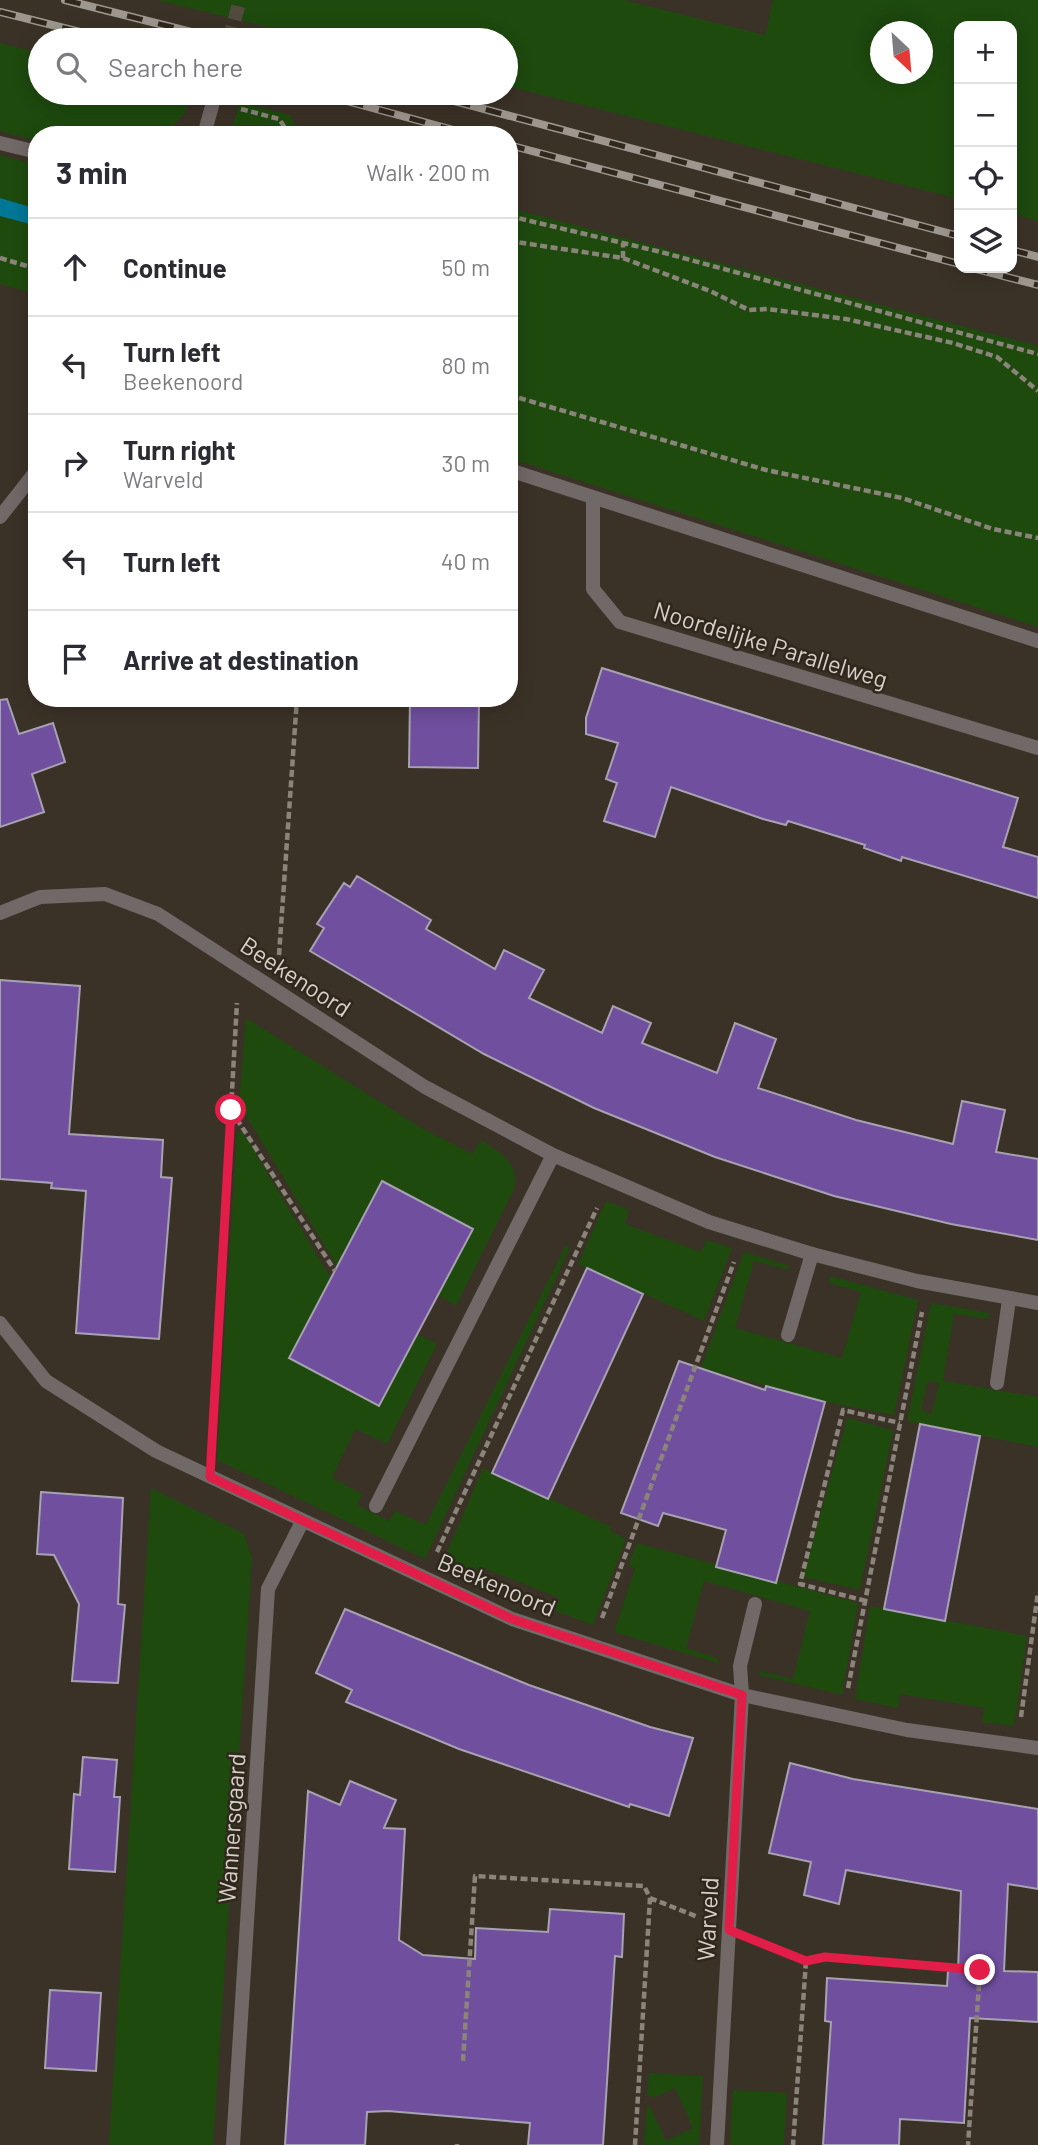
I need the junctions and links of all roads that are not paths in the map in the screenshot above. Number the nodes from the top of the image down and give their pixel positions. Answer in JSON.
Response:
{"nodes":[{"id":1,"x":212,"y":105,"type":"edge"},
{"id":2,"x":206,"y":126,"type":"edge"},
{"id":3,"x":0,"y":143,"type":"edge"},
{"id":4,"x":28,"y":150,"type":"edge"},
{"id":5,"x":518,"y":473,"type":"edge"},
{"id":6,"x":28,"y":481,"type":"edge"},
{"id":7,"x":593,"y":497,"type":"junction"},
{"id":8,"x":0,"y":517,"type":"edge"},
{"id":9,"x":1038,"y":641,"type":"edge"},
{"id":10,"x":1038,"y":748,"type":"edge"},
{"id":11,"x":0,"y":913,"type":"edge"},
{"id":12,"x":553,"y":1155,"type":"junction"},
{"id":13,"x":812,"y":1254,"type":"junction"},
{"id":14,"x":1009,"y":1300,"type":"junction"},
{"id":15,"x":1038,"y":1303,"type":"edge"},
{"id":16,"x":0,"y":1323,"type":"edge"},
{"id":17,"x":788,"y":1335,"type":"dead end"},
{"id":18,"x":997,"y":1383,"type":"dead end"},
{"id":19,"x":376,"y":1506,"type":"dead end"},
{"id":20,"x":302,"y":1522,"type":"junction"},
{"id":21,"x":755,"y":1604,"type":"dead end"},
{"id":22,"x":742,"y":1695,"type":"junction"},
{"id":23,"x":1038,"y":1748,"type":"edge"},
{"id":24,"x":233,"y":2145,"type":"edge"},
{"id":25,"x":717,"y":2145,"type":"edge"}],
"edges":[{"from":1,"to":2,"type":"street"},
{"from":3,"to":4,"type":"street"},
{"from":5,"to":7,"type":"street"},
{"from":6,"to":8,"type":"street"},
{"from":7,"to":9,"type":"street"},
{"from":7,"to":10,"type":"street","name":"Noordelijke Parallelweg"},
{"from":11,"to":12,"type":"street","name":"Beekenoord"},
{"from":12,"to":13,"type":"street","name":"Beekenoord"},
{"from":12,"to":19,"type":"street"},
{"from":13,"to":14,"type":"street","name":"Beekenoord"},
{"from":13,"to":17,"type":"street"},
{"from":14,"to":15,"type":"street","name":"Beekenoord"},
{"from":14,"to":18,"type":"street"},
{"from":16,"to":20,"type":"street","name":"Beekenoord"},
{"from":20,"to":22,"type":"street","name":"Beekenoord"},
{"from":20,"to":24,"type":"street","name":"Wannersgaard"},
{"from":21,"to":22,"type":"street","name":"Warveld"},
{"from":22,"to":23,"type":"street","name":"Beekenoord"},
{"from":22,"to":25,"type":"street","name":"Warveld"}]}
